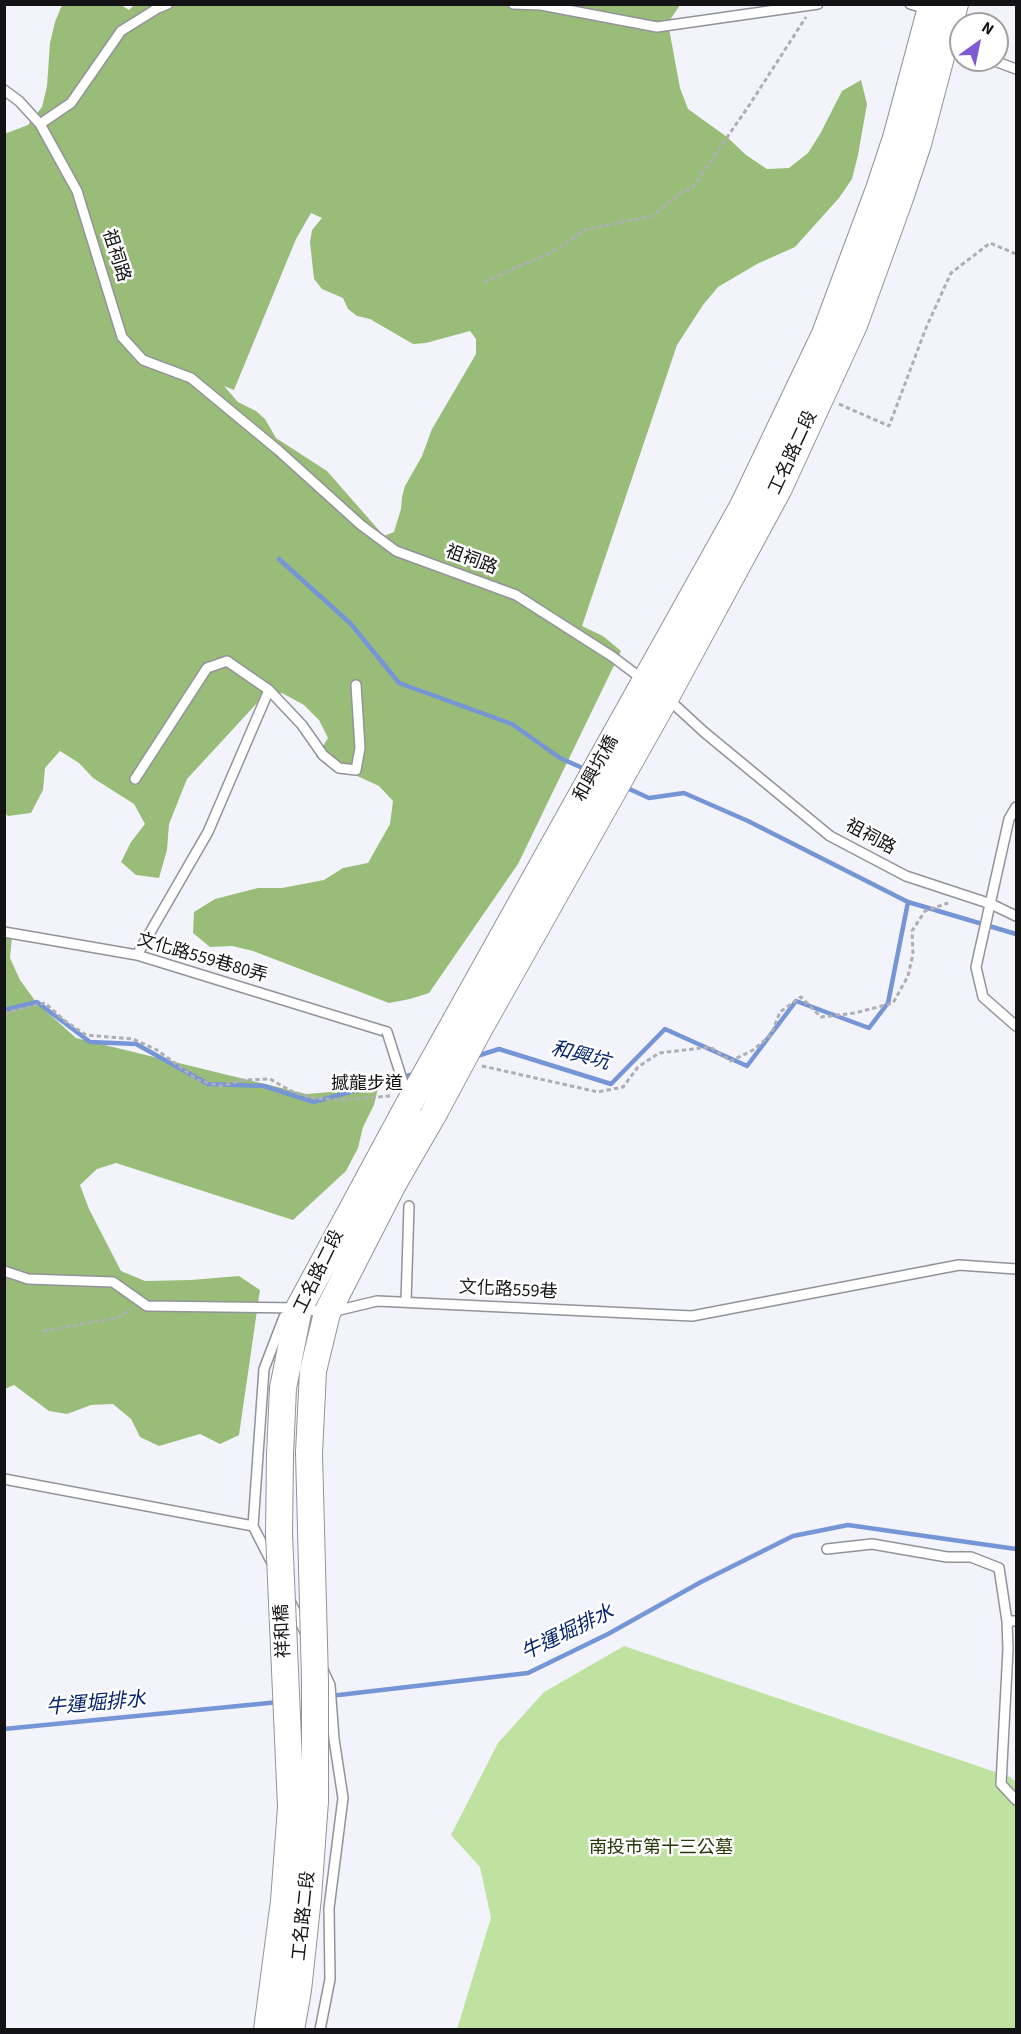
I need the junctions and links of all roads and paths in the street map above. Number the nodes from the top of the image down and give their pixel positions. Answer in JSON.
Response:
{"nodes":[{"id":1,"x":168,"y":4,"type":"edge"},
{"id":2,"x":513,"y":4,"type":"edge"},
{"id":3,"x":818,"y":4,"type":"edge"},
{"id":4,"x":813,"y":5,"type":"edge"},
{"id":5,"x":938,"y":17,"type":"edge"},
{"id":6,"x":4,"y":90,"type":"edge"},
{"id":7,"x":40,"y":124,"type":"junction"},
{"id":8,"x":889,"y":195,"type":"junction"},
{"id":9,"x":1017,"y":254,"type":"edge"},
{"id":10,"x":484,"y":282,"type":"dead end"},
{"id":11,"x":821,"y":397,"type":"junction"},
{"id":12,"x":646,"y":682,"type":"junction"},
{"id":13,"x":356,"y":685,"type":"dead end"},
{"id":14,"x":269,"y":690,"type":"junction"},
{"id":15,"x":666,"y":698,"type":"junction"},
{"id":16,"x":135,"y":779,"type":"dead end"},
{"id":17,"x":1017,"y":807,"type":"edge"},
{"id":18,"x":559,"y":862,"type":"junction"},
{"id":19,"x":970,"y":897,"type":"junction"},
{"id":20,"x":991,"y":904,"type":"junction"},
{"id":21,"x":1017,"y":916,"type":"edge"},
{"id":22,"x":4,"y":932,"type":"edge"},
{"id":23,"x":137,"y":955,"type":"junction"},
{"id":24,"x":4,"y":1013,"type":"edge"},
{"id":25,"x":1017,"y":1026,"type":"edge"},
{"id":26,"x":479,"y":1065,"type":"dead end"},
{"id":27,"x":416,"y":1106,"type":"junction"},
{"id":28,"x":409,"y":1206,"type":"dead end"},
{"id":29,"x":1017,"y":1269,"type":"edge"},
{"id":30,"x":4,"y":1271,"type":"edge"},
{"id":31,"x":406,"y":1302,"type":"junction"},
{"id":32,"x":142,"y":1303,"type":"junction"},
{"id":33,"x":299,"y":1308,"type":"junction"},
{"id":34,"x":327,"y":1313,"type":"junction"},
{"id":35,"x":44,"y":1331,"type":"dead end"},
{"id":36,"x":309,"y":1453,"type":"joint"},
{"id":37,"x":280,"y":1455,"type":"joint"},
{"id":38,"x":4,"y":1479,"type":"edge"},
{"id":39,"x":253,"y":1526,"type":"junction"},
{"id":40,"x":827,"y":1549,"type":"dead end"},
{"id":41,"x":1012,"y":1621,"type":"edge"},
{"id":42,"x":1017,"y":1800,"type":"edge"},
{"id":43,"x":303,"y":1804,"type":"junction"},
{"id":44,"x":267,"y":2030,"type":"edge"},
{"id":45,"x":291,"y":2030,"type":"edge"},
{"id":46,"x":320,"y":2030,"type":"edge"}],
"edges":[{"from":1,"to":7,"type":"lane"},
{"from":2,"to":4,"type":"lane"},
{"from":3,"to":4,"type":"lane"},
{"from":4,"to":10,"type":"path"},
{"from":5,"to":8,"type":"main road"},
{"from":6,"to":7,"type":"lane","name":"祖祠路"},
{"from":7,"to":12,"type":"lane","name":"祖祠路"},
{"from":8,"to":11,"type":"main road","name":"工名路二段"},
{"from":8,"to":12,"type":"main road","name":"工名路二段"},
{"from":9,"to":11,"type":"path"},
{"from":11,"to":15,"type":"main road","name":"工名路二段"},
{"from":12,"to":15,"type":"lane","name":"祖祠路"},
{"from":12,"to":18,"type":"main road","name":"和興坑橋"},
{"from":13,"to":14,"type":"lane"},
{"from":14,"to":16,"type":"lane"},
{"from":14,"to":23,"type":"lane"},
{"from":15,"to":18,"type":"main road","name":"和興坑橋"},
{"from":15,"to":19,"type":"lane","name":"祖祠路"},
{"from":17,"to":20,"type":"lane"},
{"from":18,"to":27,"type":"main road","bridge":true},
{"from":19,"to":20,"type":"lane","name":"祖祠路"},
{"from":19,"to":26,"type":"path"},
{"from":20,"to":21,"type":"lane","name":"祖祠路"},
{"from":20,"to":25,"type":"lane"},
{"from":22,"to":23,"type":"lane","name":"文化路559巷80弄"},
{"from":23,"to":27,"type":"lane","name":"文化路559巷80弄","bridge":true},
{"from":24,"to":27,"type":"path","name":"撼龍步道"},
{"from":27,"to":33,"type":"main road","name":"工名路二段"},
{"from":27,"to":34,"type":"main road","name":"工名路二段"},
{"from":28,"to":31,"type":"lane"},
{"from":29,"to":31,"type":"lane","name":"文化路559巷"},
{"from":30,"to":32,"type":"lane","name":"文化路559巷"},
{"from":31,"to":34,"type":"lane","name":"文化路559巷"},
{"from":32,"to":33,"type":"lane","name":"文化路559巷"},
{"from":32,"to":35,"type":"path"},
{"from":33,"to":34,"type":"lane","name":"文化路559巷"},
{"from":33,"to":37,"type":"main road","name":"工名路二段"},
{"from":33,"to":39,"type":"lane"},
{"from":34,"to":36,"type":"main road","name":"工名路二段"},
{"from":36,"to":43,"type":"main road","name":"祥和橋","bridge":true},
{"from":37,"to":43,"type":"main road","name":"祥和橋","bridge":true},
{"from":38,"to":39,"type":"lane"},
{"from":39,"to":46,"type":"lane"},
{"from":40,"to":41,"type":"lane"},
{"from":41,"to":42,"type":"lane"},
{"from":43,"to":44,"type":"main road","name":"工名路二段"},
{"from":43,"to":45,"type":"main road","name":"工名路二段"}]}
